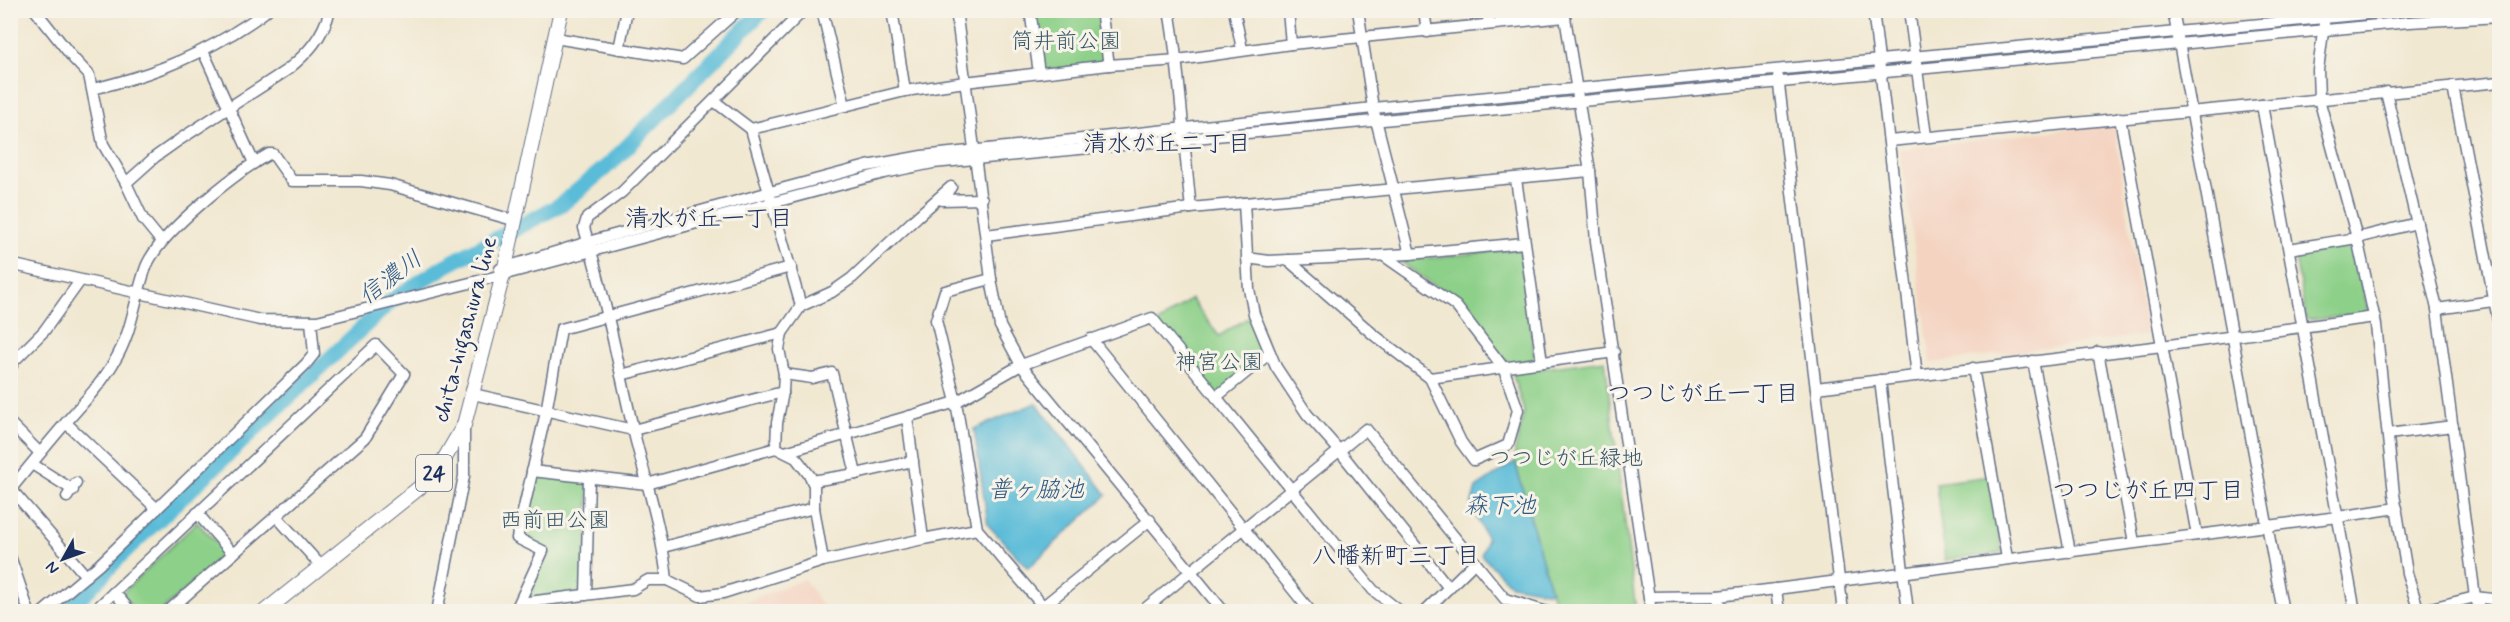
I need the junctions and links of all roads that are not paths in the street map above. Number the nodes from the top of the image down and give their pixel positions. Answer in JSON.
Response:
{"nodes":[{"id":1,"x":35,"y":10,"type":"edge"},
{"id":2,"x":267,"y":10,"type":"edge"},
{"id":3,"x":330,"y":10,"type":"edge"},
{"id":4,"x":561,"y":10,"type":"edge"},
{"id":5,"x":627,"y":10,"type":"edge"},
{"id":6,"x":738,"y":10,"type":"edge"},
{"id":7,"x":804,"y":10,"type":"edge"},
{"id":8,"x":822,"y":10,"type":"edge"},
{"id":9,"x":891,"y":10,"type":"edge"},
{"id":10,"x":956,"y":10,"type":"edge"},
{"id":11,"x":1030,"y":10,"type":"edge"},
{"id":12,"x":1101,"y":10,"type":"edge"},
{"id":13,"x":1169,"y":10,"type":"edge"},
{"id":14,"x":1233,"y":10,"type":"edge"},
{"id":15,"x":1288,"y":10,"type":"edge"},
{"id":16,"x":1358,"y":10,"type":"edge"},
{"id":17,"x":1424,"y":10,"type":"edge"},
{"id":18,"x":1487,"y":10,"type":"edge"},
{"id":19,"x":1874,"y":10,"type":"edge"},
{"id":20,"x":1910,"y":10,"type":"edge"},
{"id":21,"x":2173,"y":10,"type":"edge"},
{"id":22,"x":2409,"y":10,"type":"edge"},
{"id":23,"x":1565,"y":14,"type":"edge"},
{"id":24,"x":2326,"y":14,"type":"edge"},
{"id":25,"x":2499,"y":17,"type":"edge"},
{"id":26,"x":1489,"y":24,"type":"junction"},
{"id":27,"x":2324,"y":30,"type":"junction"},
{"id":28,"x":1427,"y":32,"type":"junction"},
{"id":29,"x":555,"y":38,"type":"junction"},
{"id":30,"x":1363,"y":38,"type":"junction"},
{"id":31,"x":2178,"y":39,"type":"junction"},
{"id":32,"x":1291,"y":44,"type":"junction"},
{"id":33,"x":619,"y":49,"type":"junction"},
{"id":34,"x":1242,"y":49,"type":"junction"},
{"id":35,"x":203,"y":51,"type":"junction"},
{"id":36,"x":1915,"y":57,"type":"junction"},
{"id":37,"x":1178,"y":60,"type":"junction"},
{"id":38,"x":1879,"y":61,"type":"junction"},
{"id":39,"x":1110,"y":65,"type":"junction"},
{"id":40,"x":1917,"y":69,"type":"junction"},
{"id":41,"x":1039,"y":73,"type":"junction"},
{"id":42,"x":1881,"y":73,"type":"junction"},
{"id":43,"x":1778,"y":77,"type":"junction"},
{"id":44,"x":965,"y":82,"type":"junction"},
{"id":45,"x":2499,"y":82,"type":"edge"},
{"id":46,"x":2452,"y":86,"type":"junction"},
{"id":47,"x":93,"y":89,"type":"junction"},
{"id":48,"x":905,"y":91,"type":"junction"},
{"id":49,"x":2386,"y":92,"type":"junction"},
{"id":50,"x":1578,"y":96,"type":"junction"},
{"id":51,"x":2319,"y":99,"type":"junction"},
{"id":52,"x":714,"y":101,"type":"junction"},
{"id":53,"x":2262,"y":105,"type":"junction"},
{"id":54,"x":845,"y":106,"type":"junction"},
{"id":55,"x":1373,"y":108,"type":"junction"},
{"id":56,"x":228,"y":109,"type":"junction"},
{"id":57,"x":2192,"y":111,"type":"junction"},
{"id":58,"x":2120,"y":118,"type":"junction"},
{"id":59,"x":1377,"y":121,"type":"junction"},
{"id":60,"x":751,"y":129,"type":"junction"},
{"id":61,"x":1182,"y":134,"type":"junction"},
{"id":62,"x":1926,"y":136,"type":"junction"},
{"id":63,"x":1889,"y":141,"type":"junction"},
{"id":64,"x":975,"y":154,"type":"junction"},
{"id":65,"x":254,"y":163,"type":"junction"},
{"id":66,"x":1590,"y":171,"type":"junction"},
{"id":67,"x":1516,"y":179,"type":"junction"},
{"id":68,"x":126,"y":183,"type":"junction"},
{"id":69,"x":1394,"y":190,"type":"junction"},
{"id":70,"x":771,"y":197,"type":"junction"},
{"id":71,"x":982,"y":199,"type":"junction"},
{"id":72,"x":1244,"y":203,"type":"junction"},
{"id":73,"x":1191,"y":208,"type":"junction"},
{"id":74,"x":513,"y":220,"type":"junction"},
{"id":75,"x":2417,"y":223,"type":"junction"},
{"id":76,"x":986,"y":235,"type":"junction"},
{"id":77,"x":2356,"y":238,"type":"junction"},
{"id":78,"x":161,"y":242,"type":"junction"},
{"id":79,"x":1524,"y":243,"type":"junction"},
{"id":80,"x":589,"y":246,"type":"junction"},
{"id":81,"x":2289,"y":249,"type":"junction"},
{"id":82,"x":1410,"y":254,"type":"junction"},
{"id":83,"x":1384,"y":256,"type":"junction"},
{"id":84,"x":1247,"y":258,"type":"junction"},
{"id":85,"x":1288,"y":260,"type":"junction"},
{"id":86,"x":10,"y":264,"type":"edge"},
{"id":87,"x":791,"y":267,"type":"junction"},
{"id":88,"x":504,"y":271,"type":"junction"},
{"id":89,"x":991,"y":279,"type":"junction"},
{"id":90,"x":80,"y":281,"type":"junction"},
{"id":91,"x":140,"y":294,"type":"junction"},
{"id":92,"x":2497,"y":301,"type":"edge"},
{"id":93,"x":801,"y":306,"type":"junction"},
{"id":94,"x":2437,"y":309,"type":"junction"},
{"id":95,"x":609,"y":317,"type":"junction"},
{"id":96,"x":2375,"y":317,"type":"junction"},
{"id":97,"x":311,"y":321,"type":"junction"},
{"id":98,"x":2303,"y":326,"type":"junction"},
{"id":99,"x":2499,"y":330,"type":"edge"},
{"id":100,"x":782,"y":333,"type":"junction"},
{"id":101,"x":2233,"y":336,"type":"junction"},
{"id":102,"x":1091,"y":339,"type":"junction"},
{"id":103,"x":2162,"y":346,"type":"junction"},
{"id":104,"x":1614,"y":352,"type":"junction"},
{"id":105,"x":2098,"y":352,"type":"junction"},
{"id":106,"x":1270,"y":353,"type":"junction"},
{"id":107,"x":2033,"y":361,"type":"junction"},
{"id":108,"x":1542,"y":362,"type":"junction"},
{"id":109,"x":1021,"y":365,"type":"junction"},
{"id":110,"x":1503,"y":368,"type":"junction"},
{"id":111,"x":1973,"y":368,"type":"junction"},
{"id":112,"x":10,"y":369,"type":"edge"},
{"id":113,"x":784,"y":374,"type":"junction"},
{"id":114,"x":621,"y":375,"type":"junction"},
{"id":115,"x":1917,"y":376,"type":"junction"},
{"id":116,"x":1430,"y":378,"type":"junction"},
{"id":117,"x":1880,"y":380,"type":"junction"},
{"id":118,"x":1816,"y":387,"type":"junction"},
{"id":119,"x":783,"y":392,"type":"junction"},
{"id":120,"x":473,"y":394,"type":"junction"},
{"id":121,"x":1216,"y":398,"type":"junction"},
{"id":122,"x":956,"y":402,"type":"junction"},
{"id":123,"x":546,"y":412,"type":"junction"},
{"id":124,"x":910,"y":416,"type":"junction"},
{"id":125,"x":10,"y":423,"type":"edge"},
{"id":126,"x":66,"y":423,"type":"junction"},
{"id":127,"x":465,"y":425,"type":"junction"},
{"id":128,"x":2453,"y":426,"type":"junction"},
{"id":129,"x":633,"y":430,"type":"junction"},
{"id":130,"x":847,"y":434,"type":"junction"},
{"id":131,"x":2388,"y":434,"type":"junction"},
{"id":132,"x":1338,"y":449,"type":"junction"},
{"id":133,"x":780,"y":450,"type":"junction"},
{"id":134,"x":40,"y":453,"type":"junction"},
{"id":135,"x":913,"y":461,"type":"junction"},
{"id":136,"x":32,"y":464,"type":"junction"},
{"id":137,"x":532,"y":471,"type":"junction"},
{"id":138,"x":856,"y":474,"type":"junction"},
{"id":139,"x":589,"y":478,"type":"junction"},
{"id":140,"x":812,"y":481,"type":"junction"},
{"id":141,"x":647,"y":484,"type":"junction"},
{"id":142,"x":11,"y":489,"type":"edge"},
{"id":143,"x":72,"y":490,"type":"dead end"},
{"id":144,"x":1292,"y":491,"type":"junction"},
{"id":145,"x":814,"y":508,"type":"junction"},
{"id":146,"x":2397,"y":508,"type":"junction"},
{"id":147,"x":157,"y":509,"type":"junction"},
{"id":148,"x":197,"y":513,"type":"junction"},
{"id":149,"x":276,"y":516,"type":"junction"},
{"id":150,"x":2338,"y":518,"type":"junction"},
{"id":151,"x":1150,"y":520,"type":"junction"},
{"id":152,"x":2269,"y":526,"type":"junction"},
{"id":153,"x":977,"y":529,"type":"junction"},
{"id":154,"x":1242,"y":529,"type":"junction"},
{"id":155,"x":2197,"y":535,"type":"junction"},
{"id":156,"x":923,"y":539,"type":"junction"},
{"id":157,"x":2134,"y":542,"type":"junction"},
{"id":158,"x":663,"y":547,"type":"junction"},
{"id":159,"x":2070,"y":552,"type":"junction"},
{"id":160,"x":233,"y":554,"type":"junction"},
{"id":161,"x":10,"y":556,"type":"edge"},
{"id":162,"x":2007,"y":558,"type":"junction"},
{"id":163,"x":823,"y":561,"type":"junction"},
{"id":164,"x":1475,"y":562,"type":"junction"},
{"id":165,"x":321,"y":566,"type":"junction"},
{"id":166,"x":13,"y":571,"type":"edge"},
{"id":167,"x":1191,"y":571,"type":"junction"},
{"id":168,"x":1904,"y":572,"type":"junction"},
{"id":169,"x":86,"y":576,"type":"junction"},
{"id":170,"x":666,"y":580,"type":"junction"},
{"id":171,"x":1840,"y":580,"type":"junction"},
{"id":172,"x":1449,"y":588,"type":"junction"},
{"id":173,"x":1776,"y":589,"type":"junction"},
{"id":174,"x":114,"y":592,"type":"junction"},
{"id":175,"x":586,"y":595,"type":"junction"},
{"id":176,"x":1718,"y":596,"type":"junction"},
{"id":177,"x":1649,"y":597,"type":"junction"},
{"id":178,"x":2475,"y":597,"type":"junction"},
{"id":179,"x":2499,"y":600,"type":"edge"},
{"id":180,"x":517,"y":608,"type":"edge"},
{"id":181,"x":1042,"y":609,"type":"edge"},
{"id":182,"x":2419,"y":611,"type":"edge"},
{"id":183,"x":28,"y":612,"type":"edge"},
{"id":184,"x":43,"y":612,"type":"edge"},
{"id":185,"x":93,"y":612,"type":"edge"},
{"id":186,"x":131,"y":612,"type":"edge"},
{"id":187,"x":167,"y":612,"type":"edge"},
{"id":188,"x":264,"y":612,"type":"edge"},
{"id":189,"x":437,"y":612,"type":"edge"},
{"id":190,"x":1141,"y":612,"type":"edge"},
{"id":191,"x":1224,"y":612,"type":"edge"},
{"id":192,"x":1311,"y":612,"type":"edge"},
{"id":193,"x":1401,"y":612,"type":"edge"},
{"id":194,"x":1424,"y":612,"type":"edge"},
{"id":195,"x":1547,"y":612,"type":"edge"},
{"id":196,"x":1651,"y":612,"type":"edge"},
{"id":197,"x":1720,"y":612,"type":"edge"},
{"id":198,"x":1779,"y":612,"type":"edge"},
{"id":199,"x":1843,"y":612,"type":"edge"},
{"id":200,"x":1908,"y":612,"type":"edge"},
{"id":201,"x":2283,"y":612,"type":"edge"},
{"id":202,"x":2355,"y":612,"type":"edge"},
{"id":203,"x":2481,"y":612,"type":"edge"}],
"edges":[{"from":1,"to":47,"type":"street"},
{"from":2,"to":35,"type":"street"},
{"from":3,"to":56,"type":"street"},
{"from":4,"to":29,"type":"main road","name":"chita-higashiura line","number":"24"},
{"from":5,"to":33,"type":"street"},
{"from":6,"to":33,"type":"street"},
{"from":7,"to":52,"type":"street"},
{"from":8,"to":54,"type":"street"},
{"from":9,"to":48,"type":"street"},
{"from":10,"to":44,"type":"street"},
{"from":11,"to":41,"type":"street"},
{"from":12,"to":39,"type":"street"},
{"from":13,"to":37,"type":"street"},
{"from":14,"to":34,"type":"street"},
{"from":15,"to":32,"type":"street"},
{"from":16,"to":30,"type":"street"},
{"from":17,"to":28,"type":"street"},
{"from":18,"to":26,"type":"street"},
{"from":19,"to":38,"type":"street"},
{"from":20,"to":36,"type":"street"},
{"from":21,"to":31,"type":"street"},
{"from":22,"to":24,"type":"street"},
{"from":23,"to":26,"type":"street"},
{"from":23,"to":50,"type":"street"},
{"from":24,"to":27,"type":"street"},
{"from":24,"to":31,"type":"street"},
{"from":25,"to":27,"type":"street"},
{"from":26,"to":28,"type":"street"},
{"from":27,"to":31,"type":"street"},
{"from":27,"to":51,"type":"street"},
{"from":28,"to":30,"type":"street"},
{"from":29,"to":33,"type":"street"},
{"from":29,"to":74,"type":"main road","name":"chita-higashiura line","number":"24"},
{"from":30,"to":32,"type":"street"},
{"from":30,"to":55,"type":"street"},
{"from":31,"to":36,"type":"street"},
{"from":31,"to":40,"type":"street"},
{"from":31,"to":57,"type":"street"},
{"from":32,"to":34,"type":"street"},
{"from":34,"to":37,"type":"street"},
{"from":35,"to":47,"type":"street"},
{"from":35,"to":56,"type":"street"},
{"from":36,"to":38,"type":"street"},
{"from":36,"to":40,"type":"street"},
{"from":37,"to":39,"type":"street"},
{"from":37,"to":61,"type":"street"},
{"from":38,"to":42,"type":"street"},
{"from":38,"to":43,"type":"street"},
{"from":39,"to":41,"type":"street"},
{"from":40,"to":42,"type":"street"},
{"from":40,"to":62,"type":"street"},
{"from":41,"to":44,"type":"street"},
{"from":42,"to":43,"type":"street"},
{"from":42,"to":63,"type":"street"},
{"from":43,"to":50,"type":"street"},
{"from":43,"to":118,"type":"street"},
{"from":44,"to":48,"type":"street"},
{"from":44,"to":64,"type":"street"},
{"from":45,"to":46,"type":"street"},
{"from":46,"to":49,"type":"street"},
{"from":46,"to":92,"type":"street"},
{"from":47,"to":68,"type":"street"},
{"from":48,"to":54,"type":"street"},
{"from":49,"to":51,"type":"street"},
{"from":49,"to":75,"type":"street"},
{"from":50,"to":55,"type":"street"},
{"from":50,"to":59,"type":"street"},
{"from":50,"to":66,"type":"street"},
{"from":51,"to":53,"type":"street"},
{"from":51,"to":77,"type":"street"},
{"from":52,"to":60,"type":"street"},
{"from":52,"to":80,"type":"street"},
{"from":53,"to":57,"type":"street"},
{"from":53,"to":81,"type":"street"},
{"from":54,"to":60,"type":"street"},
{"from":55,"to":59,"type":"street"},
{"from":55,"to":61,"type":"street"},
{"from":56,"to":65,"type":"street"},
{"from":56,"to":68,"type":"street"},
{"from":57,"to":58,"type":"street"},
{"from":57,"to":101,"type":"street"},
{"from":58,"to":62,"type":"street"},
{"from":58,"to":103,"type":"street"},
{"from":59,"to":61,"type":"street"},
{"from":59,"to":69,"type":"street"},
{"from":60,"to":70,"type":"street"},
{"from":61,"to":64,"type":"street"},
{"from":61,"to":73,"type":"street"},
{"from":62,"to":63,"type":"street"},
{"from":63,"to":115,"type":"street"},
{"from":64,"to":70,"type":"street"},
{"from":64,"to":71,"type":"street"},
{"from":65,"to":74,"type":"street"},
{"from":65,"to":78,"type":"street"},
{"from":66,"to":67,"type":"street"},
{"from":66,"to":104,"type":"street"},
{"from":67,"to":69,"type":"street"},
{"from":67,"to":79,"type":"street"},
{"from":68,"to":78,"type":"street"},
{"from":69,"to":72,"type":"street"},
{"from":69,"to":82,"type":"street"},
{"from":70,"to":80,"type":"street"},
{"from":70,"to":87,"type":"street"},
{"from":71,"to":76,"type":"street"},
{"from":71,"to":93,"type":"street"},
{"from":72,"to":73,"type":"street"},
{"from":72,"to":84,"type":"street"},
{"from":73,"to":76,"type":"street"},
{"from":74,"to":88,"type":"main road","name":"chita-higashiura line","number":"24"},
{"from":75,"to":77,"type":"street"},
{"from":75,"to":94,"type":"street"},
{"from":76,"to":89,"type":"street"},
{"from":77,"to":81,"type":"street"},
{"from":77,"to":96,"type":"street"},
{"from":78,"to":91,"type":"street"},
{"from":79,"to":82,"type":"street"},
{"from":79,"to":108,"type":"street"},
{"from":80,"to":88,"type":"street"},
{"from":80,"to":95,"type":"street"},
{"from":81,"to":98,"type":"street"},
{"from":82,"to":83,"type":"street"},
{"from":83,"to":85,"type":"street"},
{"from":83,"to":110,"type":"street"},
{"from":84,"to":85,"type":"street"},
{"from":84,"to":106,"type":"street"},
{"from":85,"to":116,"type":"street"},
{"from":86,"to":90,"type":"street"},
{"from":87,"to":93,"type":"street"},
{"from":87,"to":95,"type":"street"},
{"from":88,"to":97,"type":"street"},
{"from":88,"to":120,"type":"main road","name":"chita-higashiura line","number":"24"},
{"from":89,"to":109,"type":"street"},
{"from":89,"to":122,"type":"street"},
{"from":90,"to":91,"type":"street"},
{"from":90,"to":112,"type":"street"},
{"from":91,"to":97,"type":"street"},
{"from":91,"to":126,"type":"street"},
{"from":92,"to":94,"type":"street"},
{"from":92,"to":99,"type":"street"},
{"from":93,"to":100,"type":"street"},
{"from":94,"to":128,"type":"street"},
{"from":95,"to":114,"type":"street"},
{"from":95,"to":123,"type":"street"},
{"from":96,"to":98,"type":"street"},
{"from":96,"to":131,"type":"street"},
{"from":97,"to":147,"type":"street"},
{"from":98,"to":101,"type":"street"},
{"from":98,"to":150,"type":"street"},
{"from":100,"to":113,"type":"street"},
{"from":100,"to":114,"type":"street"},
{"from":101,"to":103,"type":"street"},
{"from":101,"to":152,"type":"street"},
{"from":102,"to":109,"type":"street"},
{"from":102,"to":121,"type":"street"},
{"from":102,"to":154,"type":"street"},
{"from":103,"to":105,"type":"street"},
{"from":103,"to":155,"type":"street"},
{"from":104,"to":108,"type":"street"},
{"from":104,"to":177,"type":"street"},
{"from":105,"to":107,"type":"street"},
{"from":105,"to":157,"type":"street"},
{"from":106,"to":121,"type":"street"},
{"from":106,"to":132,"type":"street"},
{"from":107,"to":111,"type":"street"},
{"from":107,"to":159,"type":"street"},
{"from":108,"to":110,"type":"street"},
{"from":109,"to":122,"type":"street"},
{"from":109,"to":151,"type":"street"},
{"from":110,"to":116,"type":"street"},
{"from":110,"to":116,"type":"street"},
{"from":111,"to":115,"type":"street"},
{"from":111,"to":162,"type":"street"},
{"from":113,"to":119,"type":"street"},
{"from":113,"to":130,"type":"street"},
{"from":114,"to":129,"type":"street"},
{"from":115,"to":117,"type":"street"},
{"from":117,"to":118,"type":"street"},
{"from":117,"to":168,"type":"street"},
{"from":118,"to":171,"type":"street"},
{"from":119,"to":129,"type":"street"},
{"from":119,"to":133,"type":"street"},
{"from":120,"to":123,"type":"street"},
{"from":120,"to":127,"type":"main road","name":"chita-higashiura line","number":"24"},
{"from":121,"to":144,"type":"street"},
{"from":122,"to":124,"type":"street"},
{"from":122,"to":153,"type":"street"},
{"from":123,"to":129,"type":"street"},
{"from":123,"to":137,"type":"street"},
{"from":124,"to":130,"type":"street"},
{"from":124,"to":135,"type":"street"},
{"from":125,"to":134,"type":"street"},
{"from":126,"to":134,"type":"street"},
{"from":126,"to":147,"type":"street"},
{"from":127,"to":165,"type":"main road","name":"chita-higashiura line","number":"24"},
{"from":127,"to":189,"type":"street"},
{"from":128,"to":131,"type":"street"},
{"from":128,"to":178,"type":"street"},
{"from":129,"to":141,"type":"street"},
{"from":130,"to":133,"type":"street"},
{"from":130,"to":138,"type":"street"},
{"from":131,"to":146,"type":"street"},
{"from":132,"to":144,"type":"street"},
{"from":132,"to":164,"type":"street"},
{"from":132,"to":172,"type":"street"},
{"from":133,"to":140,"type":"street"},
{"from":133,"to":141,"type":"street"},
{"from":134,"to":136,"type":"street"},
{"from":135,"to":138,"type":"street"},
{"from":135,"to":156,"type":"street"},
{"from":136,"to":142,"type":"street"},
{"from":136,"to":143,"type":"street"},
{"from":137,"to":139,"type":"street"},
{"from":137,"to":180,"type":"street"},
{"from":138,"to":140,"type":"street"},
{"from":139,"to":141,"type":"street"},
{"from":139,"to":175,"type":"street"},
{"from":140,"to":145,"type":"street"},
{"from":141,"to":158,"type":"street"},
{"from":142,"to":169,"type":"street"},
{"from":144,"to":154,"type":"street"},
{"from":144,"to":193,"type":"street"},
{"from":145,"to":158,"type":"street"},
{"from":145,"to":163,"type":"street"},
{"from":146,"to":150,"type":"street"},
{"from":146,"to":182,"type":"street"},
{"from":147,"to":169,"type":"street"},
{"from":148,"to":149,"type":"street"},
{"from":148,"to":160,"type":"street"},
{"from":148,"to":174,"type":"street"},
{"from":149,"to":160,"type":"street"},
{"from":149,"to":165,"type":"street"},
{"from":150,"to":152,"type":"street"},
{"from":150,"to":202,"type":"street"},
{"from":151,"to":167,"type":"street"},
{"from":151,"to":181,"type":"street"},
{"from":152,"to":155,"type":"street"},
{"from":152,"to":201,"type":"street"},
{"from":153,"to":156,"type":"street"},
{"from":153,"to":181,"type":"street"},
{"from":154,"to":167,"type":"street"},
{"from":154,"to":192,"type":"street"},
{"from":155,"to":157,"type":"street"},
{"from":156,"to":163,"type":"street"},
{"from":157,"to":159,"type":"street"},
{"from":158,"to":170,"type":"street"},
{"from":159,"to":162,"type":"street"},
{"from":160,"to":187,"type":"street"},
{"from":161,"to":166,"type":"street"},
{"from":162,"to":168,"type":"street"},
{"from":163,"to":170,"type":"street"},
{"from":164,"to":172,"type":"street"},
{"from":164,"to":195,"type":"street"},
{"from":165,"to":188,"type":"main road","name":"chita-higashiura line","number":"24"},
{"from":166,"to":183,"type":"street"},
{"from":167,"to":190,"type":"street"},
{"from":167,"to":191,"type":"street"},
{"from":168,"to":171,"type":"street"},
{"from":168,"to":200,"type":"street"},
{"from":169,"to":184,"type":"street"},
{"from":170,"to":175,"type":"street"},
{"from":171,"to":173,"type":"street"},
{"from":171,"to":199,"type":"street"},
{"from":172,"to":194,"type":"street"},
{"from":173,"to":176,"type":"street"},
{"from":173,"to":198,"type":"street"},
{"from":174,"to":185,"type":"street"},
{"from":174,"to":186,"type":"street"},
{"from":175,"to":180,"type":"street"},
{"from":176,"to":177,"type":"street"},
{"from":176,"to":197,"type":"street"},
{"from":177,"to":196,"type":"street"},
{"from":178,"to":179,"type":"street"},
{"from":178,"to":182,"type":"street"},
{"from":178,"to":203,"type":"street"}]}
